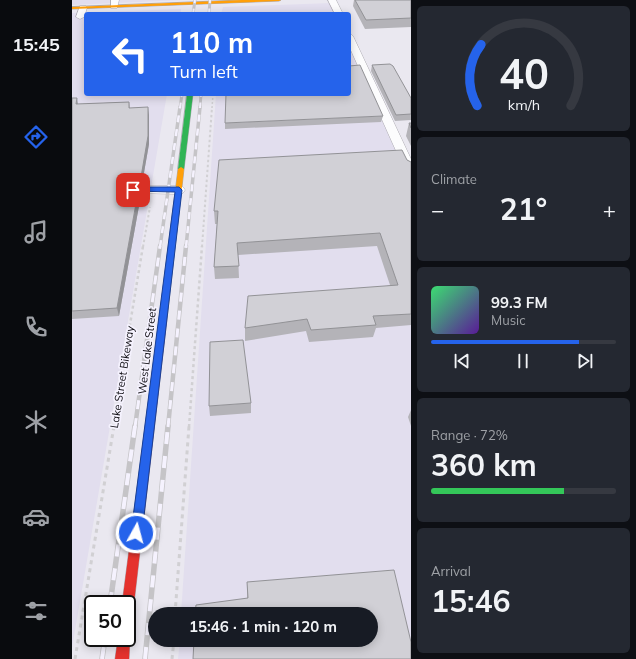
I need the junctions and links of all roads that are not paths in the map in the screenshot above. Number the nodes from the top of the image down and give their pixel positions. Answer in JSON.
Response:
{"nodes":[{"id":1,"x":279,"y":0,"type":"edge"},
{"id":2,"x":332,"y":0,"type":"edge"},
{"id":3,"x":190,"y":2,"type":"edge"},
{"id":4,"x":115,"y":3,"type":"edge"},
{"id":5,"x":180,"y":4,"type":"junction"},
{"id":6,"x":220,"y":4,"type":"edge"},
{"id":7,"x":200,"y":7,"type":"edge"},
{"id":8,"x":72,"y":8,"type":"edge"},
{"id":9,"x":83,"y":8,"type":"junction"},
{"id":10,"x":338,"y":12,"type":"edge"},
{"id":11,"x":80,"y":18,"type":"dead end"},
{"id":12,"x":351,"y":40,"type":"edge"},
{"id":13,"x":190,"y":96,"type":"edge"},
{"id":14,"x":411,"y":171,"type":"edge"},
{"id":15,"x":133,"y":190,"type":"edge"},
{"id":16,"x":179,"y":190,"type":"junction"},
{"id":17,"x":129,"y":595,"type":"edge"},
{"id":18,"x":123,"y":647,"type":"edge"},
{"id":19,"x":122,"y":659,"type":"edge"}],
"edges":[{"from":1,"to":6,"type":"main road"},
{"from":2,"to":10,"type":"lane"},
{"from":3,"to":5,"type":"main road"},
{"from":3,"to":7,"type":"main road"},
{"from":4,"to":5,"type":"main road"},
{"from":4,"to":9,"type":"main road"},
{"from":5,"to":7,"type":"main road"},
{"from":6,"to":7,"type":"main road"},
{"from":8,"to":9,"type":"main road"},
{"from":9,"to":11,"type":"lane"},
{"from":12,"to":14,"type":"lane"},
{"from":13,"to":16,"type":"main road","name":"West Lake Street"},
{"from":15,"to":16,"type":"lane"},
{"from":16,"to":17,"type":"main road","name":"West Lake Street"},
{"from":18,"to":19,"type":"main road"}]}
